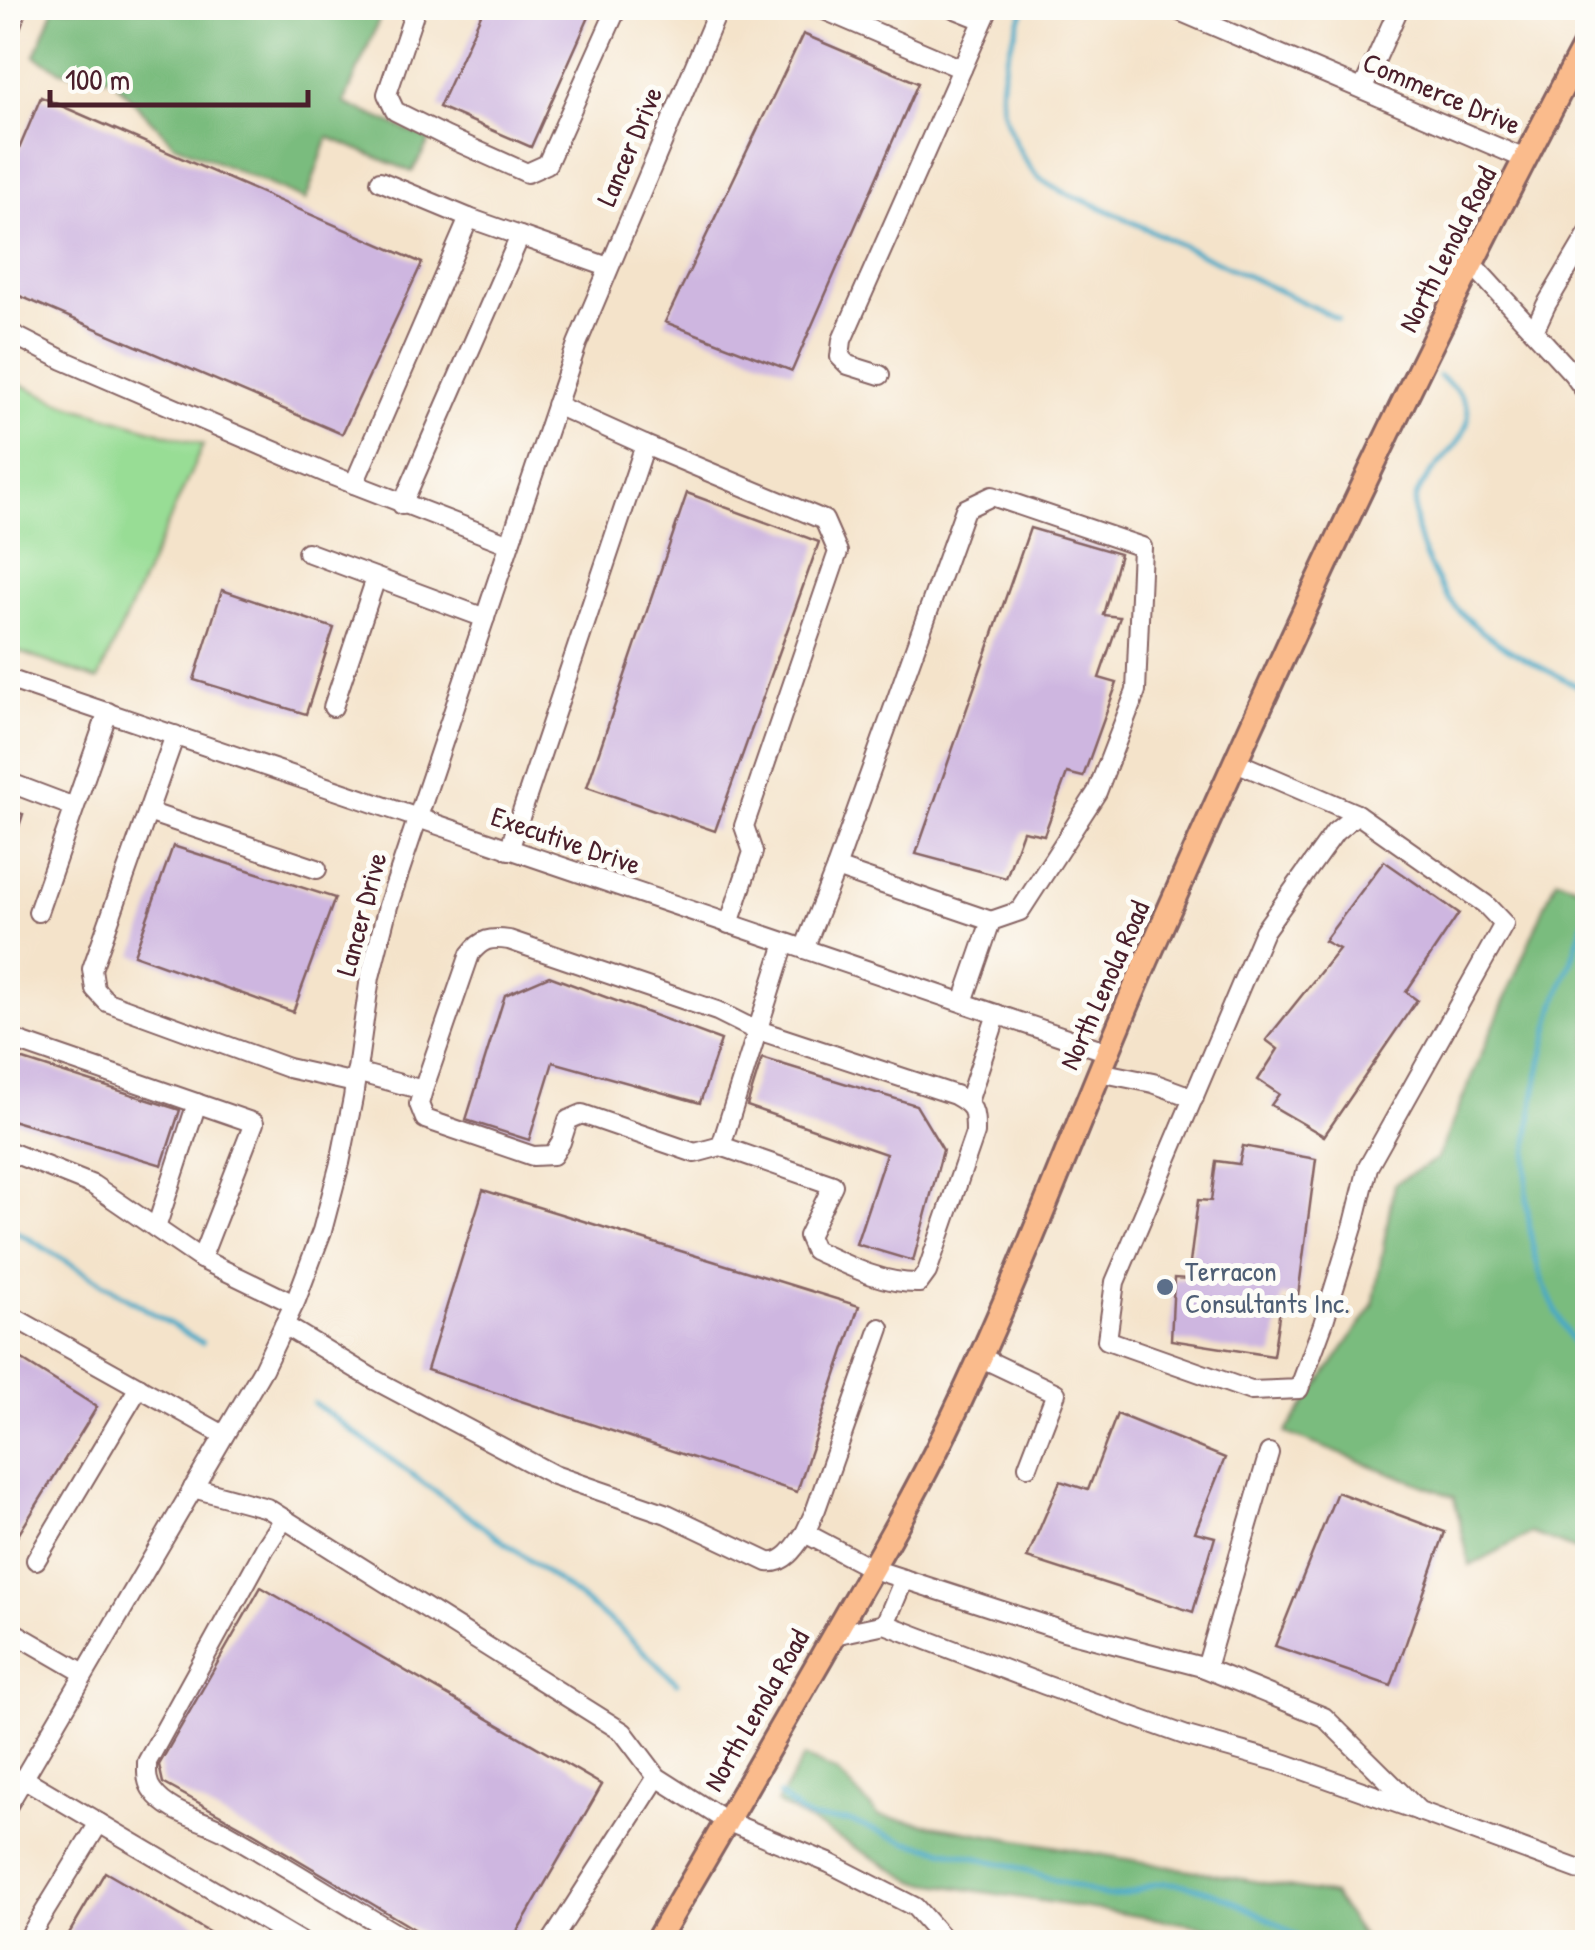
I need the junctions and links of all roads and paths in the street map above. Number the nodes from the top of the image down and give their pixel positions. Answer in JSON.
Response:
{"nodes":[{"id":1,"x":17,"y":8,"type":"edge"},
{"id":2,"x":416,"y":8,"type":"edge"},
{"id":3,"x":616,"y":8,"type":"edge"},
{"id":4,"x":719,"y":8,"type":"edge"},
{"id":5,"x":823,"y":8,"type":"edge"},
{"id":6,"x":953,"y":8,"type":"edge"},
{"id":7,"x":1172,"y":8,"type":"edge"},
{"id":8,"x":1399,"y":8,"type":"edge"},
{"id":9,"x":986,"y":14,"type":"edge"},
{"id":10,"x":8,"y":34,"type":"edge"},
{"id":11,"x":1588,"y":39,"type":"edge"},
{"id":12,"x":962,"y":69,"type":"junction"},
{"id":13,"x":1363,"y":88,"type":"junction"},
{"id":14,"x":1525,"y":159,"type":"junction"},
{"id":15,"x":380,"y":181,"type":"dead end"},
{"id":16,"x":469,"y":218,"type":"junction"},
{"id":17,"x":1588,"y":234,"type":"edge"},
{"id":18,"x":520,"y":236,"type":"junction"},
{"id":19,"x":1472,"y":265,"type":"junction"},
{"id":20,"x":608,"y":266,"type":"junction"},
{"id":21,"x":1534,"y":331,"type":"junction"},
{"id":22,"x":8,"y":332,"type":"edge"},
{"id":23,"x":880,"y":375,"type":"dead end"},
{"id":24,"x":1587,"y":394,"type":"edge"},
{"id":25,"x":556,"y":406,"type":"junction"},
{"id":26,"x":644,"y":445,"type":"junction"},
{"id":27,"x":354,"y":484,"type":"junction"},
{"id":28,"x":402,"y":504,"type":"junction"},
{"id":29,"x":509,"y":544,"type":"junction"},
{"id":30,"x":307,"y":552,"type":"dead end"},
{"id":31,"x":376,"y":578,"type":"junction"},
{"id":32,"x":484,"y":618,"type":"junction"},
{"id":33,"x":8,"y":679,"type":"edge"},
{"id":34,"x":333,"y":708,"type":"dead end"},
{"id":35,"x":108,"y":712,"type":"junction"},
{"id":36,"x":176,"y":735,"type":"junction"},
{"id":37,"x":1236,"y":762,"type":"junction"},
{"id":38,"x":8,"y":782,"type":"edge"},
{"id":39,"x":74,"y":807,"type":"junction"},
{"id":40,"x":148,"y":812,"type":"junction"},
{"id":41,"x":1357,"y":814,"type":"junction"},
{"id":42,"x":418,"y":819,"type":"junction"},
{"id":43,"x":509,"y":850,"type":"junction"},
{"id":44,"x":836,"y":868,"type":"junction"},
{"id":45,"x":317,"y":869,"type":"dead end"},
{"id":46,"x":38,"y":912,"type":"dead end"},
{"id":47,"x":990,"y":921,"type":"junction"},
{"id":48,"x":728,"y":924,"type":"junction"},
{"id":49,"x":785,"y":943,"type":"junction"},
{"id":50,"x":804,"y":950,"type":"junction"},
{"id":51,"x":963,"y":1002,"type":"junction"},
{"id":52,"x":997,"y":1014,"type":"junction"},
{"id":53,"x":757,"y":1030,"type":"junction"},
{"id":54,"x":8,"y":1038,"type":"edge"},
{"id":55,"x":1103,"y":1062,"type":"junction"},
{"id":56,"x":356,"y":1077,"type":"junction"},
{"id":57,"x":423,"y":1090,"type":"junction"},
{"id":58,"x":1194,"y":1098,"type":"junction"},
{"id":59,"x":968,"y":1102,"type":"junction"},
{"id":60,"x":197,"y":1104,"type":"junction"},
{"id":61,"x":721,"y":1146,"type":"junction"},
{"id":62,"x":8,"y":1152,"type":"edge"},
{"id":63,"x":156,"y":1228,"type":"junction"},
{"id":64,"x":201,"y":1259,"type":"junction"},
{"id":65,"x":294,"y":1304,"type":"junction"},
{"id":66,"x":8,"y":1314,"type":"edge"},
{"id":67,"x":284,"y":1324,"type":"junction"},
{"id":68,"x":880,"y":1328,"type":"dead end"},
{"id":69,"x":980,"y":1357,"type":"junction"},
{"id":70,"x":139,"y":1386,"type":"junction"},
{"id":71,"x":224,"y":1435,"type":"junction"},
{"id":72,"x":1269,"y":1453,"type":"dead end"},
{"id":73,"x":1028,"y":1466,"type":"dead end"},
{"id":74,"x":193,"y":1488,"type":"junction"},
{"id":75,"x":284,"y":1519,"type":"junction"},
{"id":76,"x":805,"y":1534,"type":"junction"},
{"id":77,"x":36,"y":1560,"type":"dead end"},
{"id":78,"x":873,"y":1569,"type":"junction"},
{"id":79,"x":904,"y":1579,"type":"junction"},
{"id":80,"x":885,"y":1624,"type":"junction"},
{"id":81,"x":8,"y":1628,"type":"edge"},
{"id":82,"x":834,"y":1635,"type":"junction"},
{"id":83,"x":1202,"y":1666,"type":"junction"},
{"id":84,"x":84,"y":1673,"type":"junction"},
{"id":85,"x":657,"y":1777,"type":"junction"},
{"id":86,"x":23,"y":1778,"type":"junction"},
{"id":87,"x":8,"y":1805,"type":"edge"},
{"id":88,"x":1419,"y":1811,"type":"junction"},
{"id":89,"x":726,"y":1821,"type":"junction"},
{"id":90,"x":99,"y":1823,"type":"junction"},
{"id":91,"x":1588,"y":1872,"type":"edge"},
{"id":92,"x":26,"y":1942,"type":"edge"},
{"id":93,"x":301,"y":1942,"type":"edge"},
{"id":94,"x":410,"y":1942,"type":"edge"},
{"id":95,"x":552,"y":1942,"type":"edge"},
{"id":96,"x":656,"y":1942,"type":"edge"},
{"id":97,"x":946,"y":1942,"type":"edge"}],
"edges":[{"from":1,"to":10,"type":"street"},
{"from":2,"to":3,"type":"street"},
{"from":4,"to":20,"type":"street","name":"Lancer Drive"},
{"from":5,"to":12,"type":"street"},
{"from":6,"to":9,"type":"street"},
{"from":7,"to":13,"type":"street","name":"Commerce Drive"},
{"from":8,"to":13,"type":"street"},
{"from":9,"to":12,"type":"street"},
{"from":11,"to":14,"type":"main road","name":"North Lenola Road"},
{"from":12,"to":23,"type":"street"},
{"from":13,"to":14,"type":"street","name":"Commerce Drive"},
{"from":14,"to":19,"type":"main road","name":"North Lenola Road"},
{"from":15,"to":16,"type":"street"},
{"from":16,"to":18,"type":"street"},
{"from":16,"to":27,"type":"street"},
{"from":17,"to":21,"type":"street"},
{"from":18,"to":20,"type":"street"},
{"from":18,"to":28,"type":"street"},
{"from":19,"to":21,"type":"street"},
{"from":19,"to":37,"type":"main road","name":"North Lenola Road"},
{"from":20,"to":25,"type":"street","name":"Lancer Drive"},
{"from":21,"to":24,"type":"street"},
{"from":22,"to":27,"type":"street"},
{"from":25,"to":26,"type":"street"},
{"from":25,"to":29,"type":"street","name":"Lancer Drive"},
{"from":26,"to":43,"type":"street"},
{"from":26,"to":48,"type":"street"},
{"from":27,"to":28,"type":"street"},
{"from":28,"to":29,"type":"street"},
{"from":29,"to":32,"type":"street","name":"Lancer Drive"},
{"from":30,"to":31,"type":"street"},
{"from":31,"to":32,"type":"street"},
{"from":31,"to":34,"type":"street"},
{"from":32,"to":42,"type":"street","name":"Lancer Drive"},
{"from":33,"to":35,"type":"street","name":"Executive Drive"},
{"from":35,"to":36,"type":"street","name":"Executive Drive"},
{"from":35,"to":39,"type":"street"},
{"from":36,"to":40,"type":"street"},
{"from":36,"to":42,"type":"street","name":"Executive Drive"},
{"from":37,"to":41,"type":"street"},
{"from":37,"to":55,"type":"main road","name":"North Lenola Road"},
{"from":38,"to":39,"type":"street"},
{"from":39,"to":46,"type":"street"},
{"from":40,"to":45,"type":"street"},
{"from":40,"to":56,"type":"street"},
{"from":41,"to":58,"type":"street"},
{"from":41,"to":58,"type":"street"},
{"from":42,"to":43,"type":"street","name":"Executive Drive"},
{"from":42,"to":56,"type":"street","name":"Lancer Drive"},
{"from":43,"to":48,"type":"street","name":"Executive Drive"},
{"from":44,"to":47,"type":"street"},
{"from":44,"to":47,"type":"street"},
{"from":44,"to":50,"type":"street"},
{"from":47,"to":51,"type":"street"},
{"from":48,"to":49,"type":"street","name":"Executive Drive"},
{"from":49,"to":50,"type":"street","name":"Executive Drive"},
{"from":49,"to":53,"type":"street"},
{"from":50,"to":51,"type":"street","name":"Executive Drive"},
{"from":51,"to":52,"type":"street","name":"Executive Drive"},
{"from":52,"to":55,"type":"street","name":"Executive Drive"},
{"from":52,"to":59,"type":"street"},
{"from":53,"to":57,"type":"street"},
{"from":53,"to":59,"type":"street"},
{"from":53,"to":61,"type":"street"},
{"from":54,"to":60,"type":"street"},
{"from":55,"to":58,"type":"street","name":"Executive Drive"},
{"from":55,"to":69,"type":"main road","name":"North Lenola Road"},
{"from":56,"to":57,"type":"street"},
{"from":56,"to":65,"type":"street","name":"Lancer Drive"},
{"from":57,"to":61,"type":"street"},
{"from":59,"to":61,"type":"street"},
{"from":60,"to":63,"type":"street"},
{"from":60,"to":64,"type":"street"},
{"from":62,"to":63,"type":"street"},
{"from":63,"to":64,"type":"street"},
{"from":64,"to":65,"type":"street"},
{"from":65,"to":67,"type":"street","name":"Lancer Drive"},
{"from":66,"to":70,"type":"street"},
{"from":67,"to":71,"type":"street","name":"Lancer Drive"},
{"from":67,"to":76,"type":"street"},
{"from":68,"to":76,"type":"street"},
{"from":69,"to":73,"type":"street"},
{"from":69,"to":78,"type":"main road","name":"North Lenola Road"},
{"from":70,"to":71,"type":"street"},
{"from":70,"to":77,"type":"street"},
{"from":71,"to":74,"type":"street","name":"Lancer Drive"},
{"from":72,"to":83,"type":"street"},
{"from":74,"to":75,"type":"street"},
{"from":74,"to":84,"type":"street","name":"Lancer Drive"},
{"from":75,"to":85,"type":"street"},
{"from":75,"to":94,"type":"street"},
{"from":76,"to":78,"type":"street"},
{"from":78,"to":79,"type":"street"},
{"from":78,"to":82,"type":"main road","name":"North Lenola Road"},
{"from":79,"to":80,"type":"street"},
{"from":79,"to":83,"type":"street"},
{"from":80,"to":82,"type":"street"},
{"from":80,"to":88,"type":"street"},
{"from":81,"to":84,"type":"street"},
{"from":82,"to":89,"type":"main road","name":"North Lenola Road"},
{"from":83,"to":88,"type":"street"},
{"from":84,"to":86,"type":"street","name":"Lancer Drive"},
{"from":85,"to":89,"type":"street"},
{"from":85,"to":95,"type":"street"},
{"from":86,"to":87,"type":"street","name":"Lancer Drive"},
{"from":86,"to":90,"type":"street"},
{"from":88,"to":91,"type":"street"},
{"from":89,"to":96,"type":"main road","name":"North Lenola Road"},
{"from":89,"to":97,"type":"street"},
{"from":90,"to":92,"type":"street"},
{"from":90,"to":93,"type":"street"}]}
